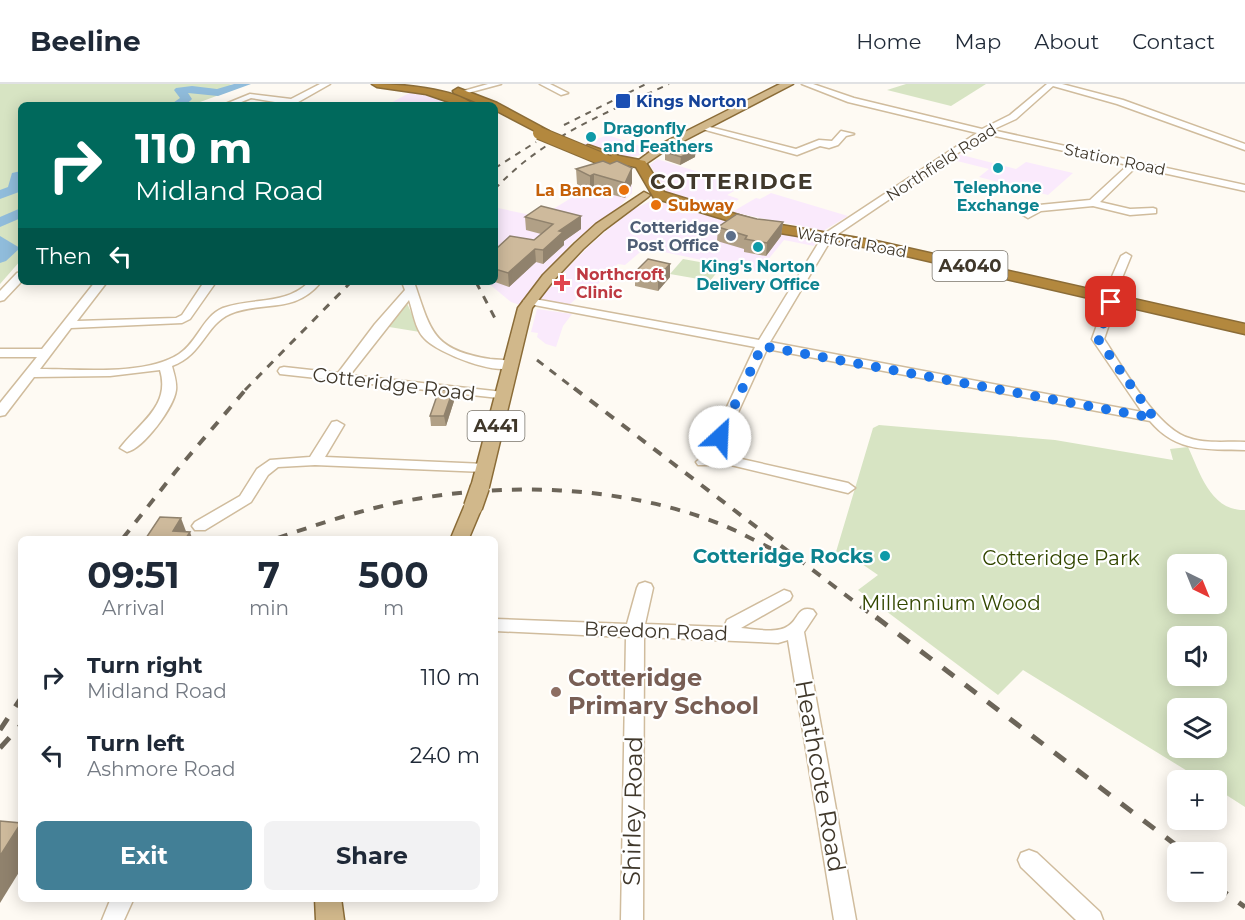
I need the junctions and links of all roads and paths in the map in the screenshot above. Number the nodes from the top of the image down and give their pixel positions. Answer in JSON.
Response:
{"nodes":[{"id":1,"x":326,"y":84,"type":"edge"},
{"id":2,"x":377,"y":84,"type":"edge"},
{"id":3,"x":426,"y":84,"type":"edge"},
{"id":4,"x":497,"y":84,"type":"edge"},
{"id":5,"x":544,"y":84,"type":"edge"},
{"id":6,"x":789,"y":84,"type":"edge"},
{"id":7,"x":806,"y":84,"type":"edge"},
{"id":8,"x":1052,"y":84,"type":"edge"},
{"id":9,"x":562,"y":91,"type":"dead end"},
{"id":10,"x":464,"y":92,"type":"junction"},
{"id":11,"x":448,"y":97,"type":"junction"},
{"id":12,"x":234,"y":102,"type":"edge"},
{"id":13,"x":284,"y":102,"type":"edge"},
{"id":14,"x":293,"y":102,"type":"edge"},
{"id":15,"x":461,"y":102,"type":"edge"},
{"id":16,"x":487,"y":102,"type":"edge"},
{"id":17,"x":498,"y":107,"type":"edge"},
{"id":18,"x":498,"y":116,"type":"edge"},
{"id":19,"x":705,"y":127,"type":"junction"},
{"id":20,"x":984,"y":132,"type":"junction"},
{"id":21,"x":542,"y":133,"type":"junction"},
{"id":22,"x":842,"y":133,"type":"dead end"},
{"id":23,"x":1245,"y":147,"type":"edge"},
{"id":24,"x":1135,"y":163,"type":"junction"},
{"id":25,"x":647,"y":182,"type":"junction"},
{"id":26,"x":1245,"y":188,"type":"edge"},
{"id":27,"x":1093,"y":203,"type":"junction"},
{"id":28,"x":1064,"y":208,"type":"junction"},
{"id":29,"x":1153,"y":211,"type":"dead end"},
{"id":30,"x":1028,"y":215,"type":"dead end"},
{"id":31,"x":1076,"y":218,"type":"dead end"},
{"id":32,"x":828,"y":236,"type":"junction"},
{"id":33,"x":1126,"y":256,"type":"dead end"},
{"id":34,"x":18,"y":278,"type":"edge"},
{"id":35,"x":99,"y":285,"type":"edge"},
{"id":36,"x":208,"y":285,"type":"edge"},
{"id":37,"x":313,"y":285,"type":"edge"},
{"id":38,"x":409,"y":286,"type":"edge"},
{"id":39,"x":0,"y":298,"type":"edge"},
{"id":40,"x":1111,"y":298,"type":"junction"},
{"id":41,"x":529,"y":301,"type":"junction"},
{"id":42,"x":68,"y":325,"type":"junction"},
{"id":43,"x":1245,"y":329,"type":"edge"},
{"id":44,"x":762,"y":346,"type":"junction"},
{"id":45,"x":0,"y":353,"type":"edge"},
{"id":46,"x":46,"y":353,"type":"junction"},
{"id":47,"x":511,"y":364,"type":"junction"},
{"id":48,"x":165,"y":365,"type":"junction"},
{"id":49,"x":284,"y":371,"type":"dead end"},
{"id":50,"x":31,"y":372,"type":"junction"},
{"id":51,"x":342,"y":377,"type":"junction"},
{"id":52,"x":503,"y":396,"type":"junction"},
{"id":53,"x":0,"y":412,"type":"edge"},
{"id":54,"x":1154,"y":418,"type":"junction"},
{"id":55,"x":337,"y":424,"type":"dead end"},
{"id":56,"x":1245,"y":446,"type":"edge"},
{"id":57,"x":127,"y":448,"type":"dead end"},
{"id":58,"x":315,"y":461,"type":"junction"},
{"id":59,"x":485,"y":468,"type":"junction"},
{"id":60,"x":848,"y":488,"type":"dead end"},
{"id":61,"x":200,"y":526,"type":"dead end"},
{"id":62,"x":461,"y":536,"type":"edge"},
{"id":63,"x":645,"y":588,"type":"dead end"},
{"id":64,"x":784,"y":596,"type":"dead end"},
{"id":65,"x":807,"y":614,"type":"dead end"},
{"id":66,"x":498,"y":625,"type":"edge"},
{"id":67,"x":635,"y":630,"type":"junction"},
{"id":68,"x":795,"y":631,"type":"junction"},
{"id":69,"x":731,"y":634,"type":"junction"},
{"id":70,"x":1029,"y":860,"type":"dead end"},
{"id":71,"x":121,"y":902,"type":"edge"},
{"id":72,"x":328,"y":902,"type":"edge"},
{"id":73,"x":113,"y":920,"type":"edge"},
{"id":74,"x":330,"y":920,"type":"edge"},
{"id":75,"x":632,"y":920,"type":"edge"},
{"id":76,"x":845,"y":920,"type":"edge"},
{"id":77,"x":1092,"y":920,"type":"edge"}],
"edges":[{"from":1,"to":14,"type":"street"},
{"from":2,"to":11,"type":"highway"},
{"from":3,"to":10,"type":"highway"},
{"from":4,"to":10,"type":"street"},
{"from":5,"to":9,"type":"street"},
{"from":6,"to":19,"type":"main road"},
{"from":7,"to":20,"type":"street","name":"Station Road"},
{"from":8,"to":20,"type":"street","name":"Northfield Road"},
{"from":8,"to":23,"type":"street"},
{"from":10,"to":11,"type":"highway"},
{"from":10,"to":16,"type":"highway"},
{"from":11,"to":15,"type":"highway"},
{"from":12,"to":13,"type":"street"},
{"from":17,"to":21,"type":"highway"},
{"from":18,"to":21,"type":"highway"},
{"from":19,"to":22,"type":"street"},
{"from":19,"to":25,"type":"main road"},
{"from":20,"to":24,"type":"street","name":"Station Road"},
{"from":20,"to":32,"type":"street","name":"Northfield Road"},
{"from":21,"to":25,"type":"highway","bridge":true},
{"from":21,"to":25,"type":"highway","bridge":true},
{"from":24,"to":26,"type":"street","name":"Station Road"},
{"from":24,"to":27,"type":"street"},
{"from":25,"to":32,"type":"highway","name":"Watford Road","number":"A4040"},
{"from":25,"to":41,"type":"main road","number":"A441"},
{"from":27,"to":28,"type":"street"},
{"from":27,"to":29,"type":"street"},
{"from":28,"to":30,"type":"street"},
{"from":28,"to":31,"type":"street"},
{"from":32,"to":40,"type":"highway","name":"Watford Road","number":"A4040"},
{"from":32,"to":44,"type":"street"},
{"from":33,"to":40,"type":"street"},
{"from":34,"to":39,"type":"street"},
{"from":35,"to":42,"type":"street"},
{"from":36,"to":42,"type":"street"},
{"from":37,"to":48,"type":"street"},
{"from":38,"to":47,"type":"street"},
{"from":38,"to":51,"type":"street"},
{"from":40,"to":43,"type":"highway","name":"Watford Road","number":"A4040"},
{"from":40,"to":54,"type":"street"},
{"from":41,"to":44,"type":"street"},
{"from":41,"to":47,"type":"main road","number":"A441"},
{"from":42,"to":46,"type":"street"},
{"from":44,"to":54,"type":"street"},
{"from":44,"to":60,"type":"street"},
{"from":45,"to":46,"type":"street"},
{"from":46,"to":50,"type":"street"},
{"from":47,"to":52,"type":"main road","number":"A441"},
{"from":48,"to":50,"type":"street"},
{"from":48,"to":57,"type":"street"},
{"from":49,"to":51,"type":"street","name":"Cotteridge Road"},
{"from":50,"to":53,"type":"street"},
{"from":51,"to":52,"type":"street","name":"Cotteridge Road"},
{"from":52,"to":59,"type":"main road","number":"A441"},
{"from":54,"to":56,"type":"street"},
{"from":55,"to":58,"type":"street"},
{"from":58,"to":59,"type":"street"},
{"from":58,"to":61,"type":"street"},
{"from":59,"to":62,"type":"main road","number":"A441","bridge":true},
{"from":63,"to":67,"type":"street","name":"Shirley Road"},
{"from":64,"to":69,"type":"street"},
{"from":65,"to":68,"type":"street"},
{"from":66,"to":67,"type":"street","name":"Breedon Road"},
{"from":67,"to":69,"type":"street","name":"Breedon Road"},
{"from":67,"to":75,"type":"street","name":"Shirley Road"},
{"from":68,"to":69,"type":"street","name":"Breedon Road"},
{"from":68,"to":76,"type":"street","name":"Heathcote Road"},
{"from":70,"to":77,"type":"street"},
{"from":71,"to":73,"type":"street"},
{"from":72,"to":74,"type":"main road"}]}
